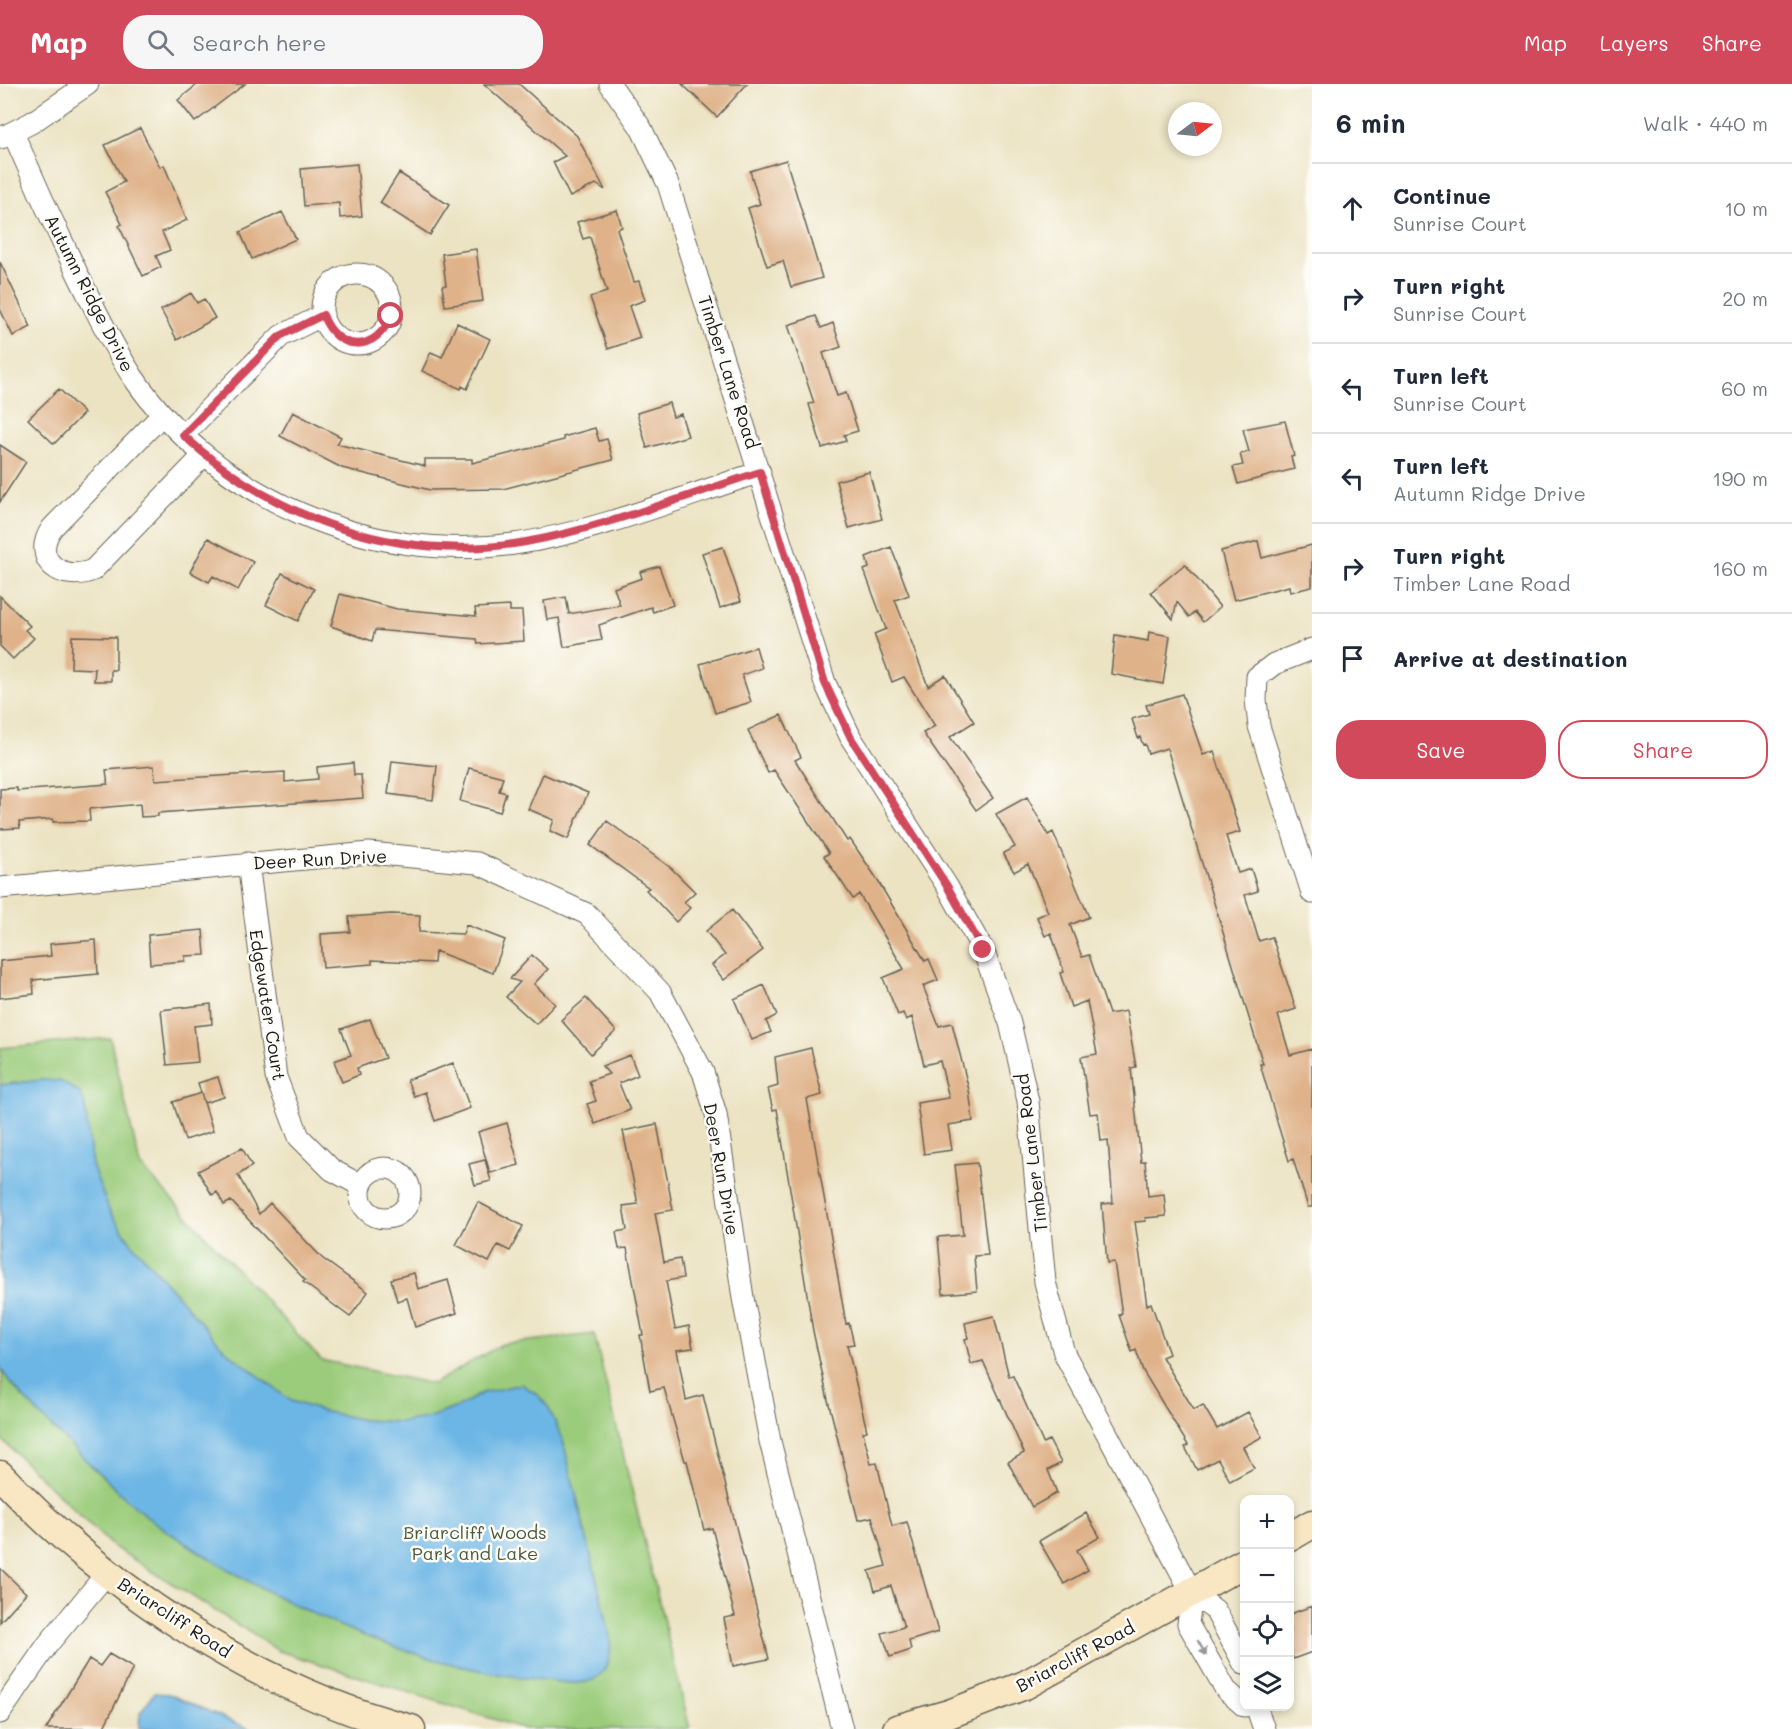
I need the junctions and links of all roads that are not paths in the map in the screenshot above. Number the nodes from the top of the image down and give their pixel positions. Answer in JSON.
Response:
{"nodes":[{"id":1,"x":88,"y":84,"type":"edge"},
{"id":2,"x":610,"y":84,"type":"edge"},
{"id":3,"x":6,"y":136,"type":"edge"},
{"id":4,"x":323,"y":315,"type":"dead end"},
{"id":5,"x":162,"y":415,"type":"junction"},
{"id":6,"x":183,"y":435,"type":"junction"},
{"id":7,"x":204,"y":455,"type":"junction"},
{"id":8,"x":760,"y":472,"type":"junction"},
{"id":9,"x":1312,"y":648,"type":"edge"},
{"id":10,"x":248,"y":862,"type":"junction"},
{"id":11,"x":0,"y":888,"type":"edge"},
{"id":12,"x":1312,"y":893,"type":"edge"},
{"id":13,"x":360,"y":1185,"type":"dead end"},
{"id":14,"x":0,"y":1475,"type":"edge"},
{"id":15,"x":1312,"y":1524,"type":"edge"},
{"id":16,"x":1294,"y":1535,"type":"edge"},
{"id":17,"x":1240,"y":1566,"type":"edge"},
{"id":18,"x":106,"y":1572,"type":"junction"},
{"id":19,"x":1192,"y":1593,"type":"junction"},
{"id":20,"x":1241,"y":1657,"type":"edge"},
{"id":21,"x":1240,"y":1700,"type":"edge"},
{"id":22,"x":1253,"y":1711,"type":"edge"},
{"id":23,"x":0,"y":1713,"type":"edge"},
{"id":24,"x":411,"y":1729,"type":"edge"},
{"id":25,"x":842,"y":1729,"type":"edge"},
{"id":26,"x":897,"y":1729,"type":"edge"},
{"id":27,"x":1264,"y":1729,"type":"edge"}],
"edges":[{"from":1,"to":3,"type":"street"},
{"from":2,"to":8,"type":"street","name":"Timber Lane Road"},
{"from":3,"to":5,"type":"street","name":"Autumn Ridge Drive"},
{"from":4,"to":6,"type":"street"},
{"from":5,"to":6,"type":"street","name":"Autumn Ridge Drive"},
{"from":5,"to":7,"type":"street"},
{"from":6,"to":7,"type":"street","name":"Autumn Ridge Drive"},
{"from":7,"to":8,"type":"street","name":"Autumn Ridge Drive"},
{"from":8,"to":19,"type":"street","name":"Timber Lane Road"},
{"from":9,"to":12,"type":"street"},
{"from":10,"to":11,"type":"street","name":"Deer Run Drive"},
{"from":10,"to":13,"type":"street","name":"Edgewater Court"},
{"from":10,"to":25,"type":"street","name":"Deer Run Drive"},
{"from":14,"to":18,"type":"street","name":"Briarcliff Road"},
{"from":15,"to":16,"type":"street"},
{"from":17,"to":19,"type":"street","name":"Briarcliff Road"},
{"from":18,"to":23,"type":"street"},
{"from":18,"to":24,"type":"street","name":"Briarcliff Road"},
{"from":19,"to":20,"type":"street"},
{"from":19,"to":21,"type":"street","one_way":true},
{"from":19,"to":26,"type":"street","name":"Briarcliff Road"},
{"from":22,"to":27,"type":"street"}]}
